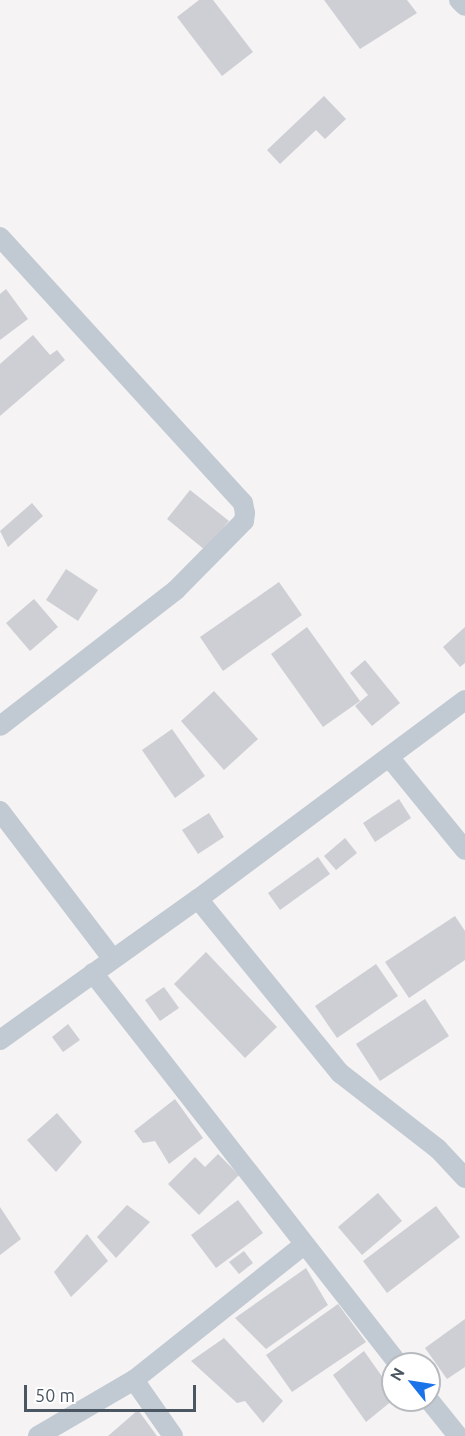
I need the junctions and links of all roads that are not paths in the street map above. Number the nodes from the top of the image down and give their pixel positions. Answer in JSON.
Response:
{"nodes":[{"id":1,"x":459,"y":0,"type":"edge"},
{"id":2,"x":465,"y":6,"type":"edge"},
{"id":3,"x":0,"y":237,"type":"edge"},
{"id":4,"x":465,"y":700,"type":"edge"},
{"id":5,"x":0,"y":726,"type":"edge"},
{"id":6,"x":389,"y":757,"type":"junction"},
{"id":7,"x":0,"y":811,"type":"edge"},
{"id":8,"x":465,"y":850,"type":"edge"},
{"id":9,"x":198,"y":899,"type":"junction"},
{"id":10,"x":112,"y":958,"type":"junction"},
{"id":11,"x":93,"y":973,"type":"junction"},
{"id":12,"x":0,"y":1040,"type":"edge"},
{"id":13,"x":465,"y":1178,"type":"edge"},
{"id":14,"x":304,"y":1245,"type":"junction"},
{"id":15,"x":389,"y":1352,"type":"edge"},
{"id":16,"x":134,"y":1380,"type":"junction"},
{"id":17,"x":439,"y":1412,"type":"edge"},
{"id":18,"x":38,"y":1436,"type":"edge"},
{"id":19,"x":173,"y":1436,"type":"edge"},
{"id":20,"x":458,"y":1436,"type":"edge"}],
"edges":[{"from":1,"to":2,"type":"street"},
{"from":3,"to":5,"type":"street"},
{"from":4,"to":6,"type":"street"},
{"from":6,"to":8,"type":"street"},
{"from":6,"to":9,"type":"street"},
{"from":7,"to":10,"type":"street"},
{"from":9,"to":10,"type":"street"},
{"from":9,"to":13,"type":"street"},
{"from":10,"to":11,"type":"street"},
{"from":11,"to":12,"type":"street"},
{"from":11,"to":14,"type":"street"},
{"from":14,"to":15,"type":"street"},
{"from":14,"to":16,"type":"street"},
{"from":16,"to":18,"type":"street"},
{"from":16,"to":19,"type":"street"},
{"from":17,"to":20,"type":"street"}]}
